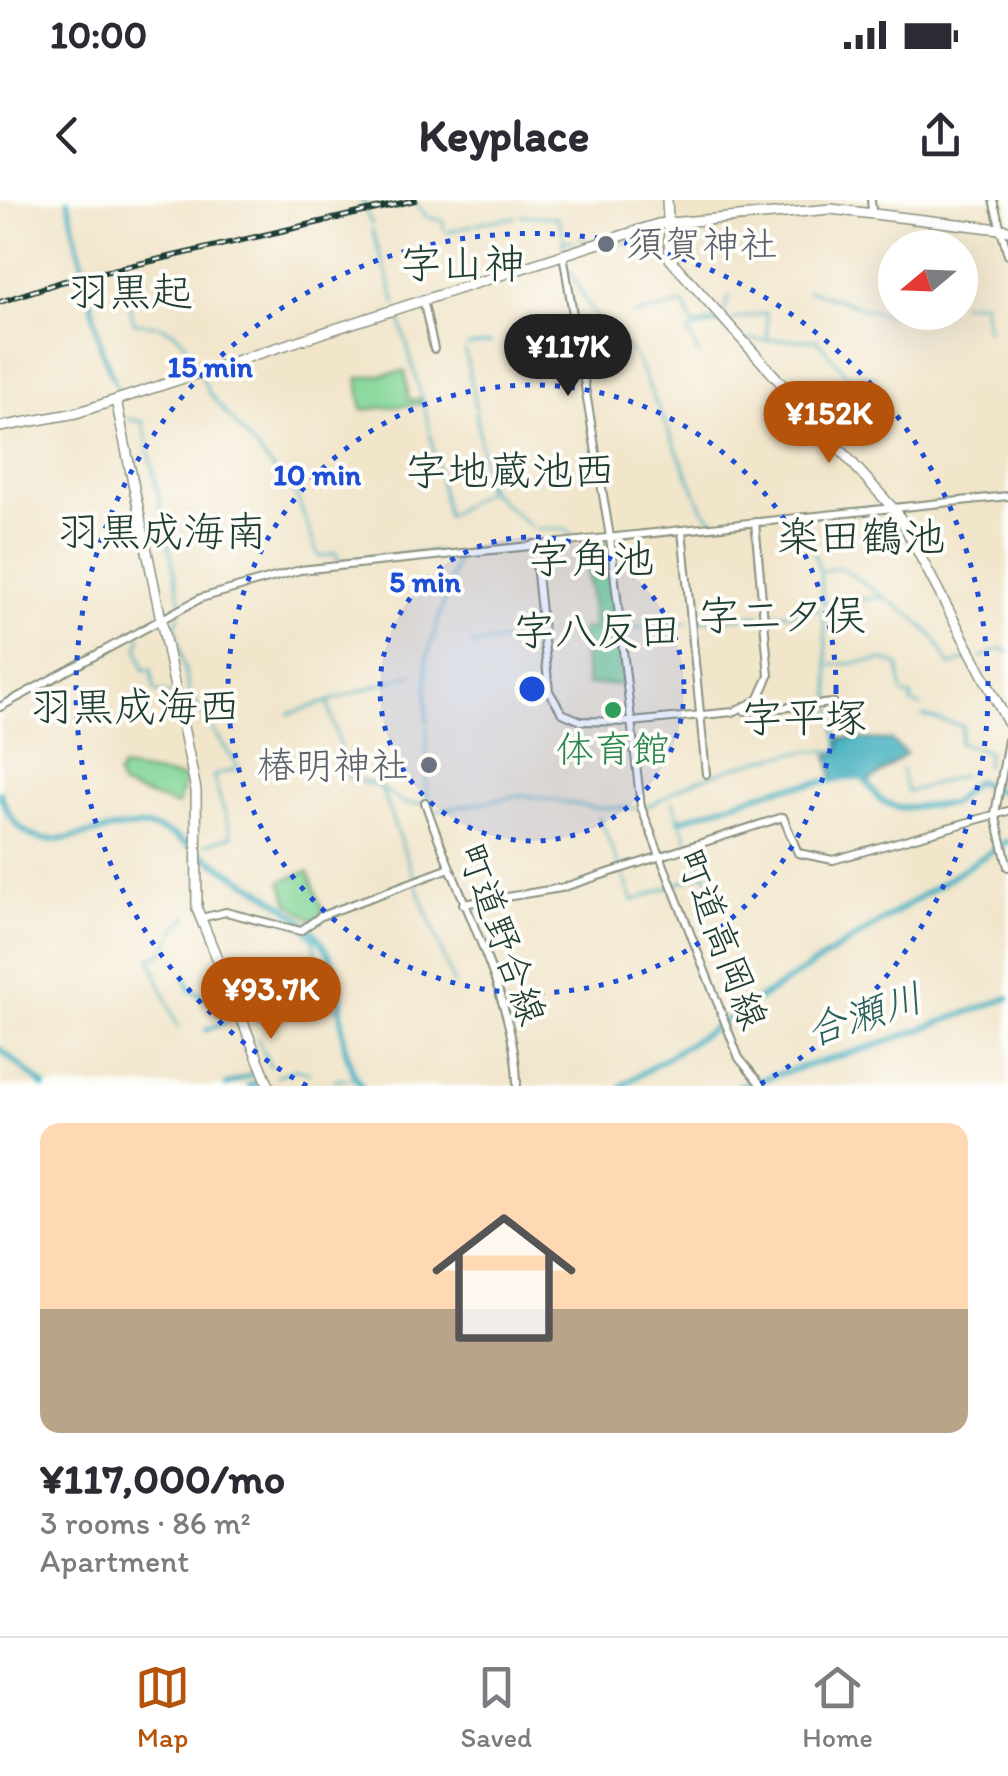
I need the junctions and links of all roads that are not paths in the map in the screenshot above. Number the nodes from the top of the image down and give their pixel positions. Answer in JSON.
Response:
{"nodes":[{"id":1,"x":667,"y":200,"type":"edge"},
{"id":2,"x":993,"y":200,"type":"edge"},
{"id":3,"x":872,"y":206,"type":"edge"},
{"id":4,"x":668,"y":224,"type":"junction"},
{"id":5,"x":1004,"y":230,"type":"edge"},
{"id":6,"x":563,"y":253,"type":"junction"},
{"id":7,"x":1008,"y":255,"type":"edge"},
{"id":8,"x":423,"y":299,"type":"junction"},
{"id":9,"x":434,"y":348,"type":"dead end"},
{"id":10,"x":116,"y":400,"type":"junction"},
{"id":11,"x":0,"y":427,"type":"edge"},
{"id":12,"x":1008,"y":496,"type":"edge"},
{"id":13,"x":892,"y":507,"type":"junction"},
{"id":14,"x":755,"y":522,"type":"junction"},
{"id":15,"x":682,"y":530,"type":"junction"},
{"id":16,"x":610,"y":538,"type":"junction"},
{"id":17,"x":534,"y":544,"type":"junction"},
{"id":18,"x":161,"y":620,"type":"junction"},
{"id":19,"x":834,"y":703,"type":"dead end"},
{"id":20,"x":0,"y":707,"type":"edge"},
{"id":21,"x":739,"y":711,"type":"junction"},
{"id":22,"x":700,"y":716,"type":"junction"},
{"id":23,"x":631,"y":722,"type":"junction"},
{"id":24,"x":1008,"y":723,"type":"edge"},
{"id":25,"x":1008,"y":740,"type":"edge"},
{"id":26,"x":706,"y":774,"type":"dead end"},
{"id":27,"x":425,"y":802,"type":"dead end"},
{"id":28,"x":1008,"y":811,"type":"edge"},
{"id":29,"x":995,"y":814,"type":"junction"},
{"id":30,"x":661,"y":858,"type":"junction"},
{"id":31,"x":1008,"y":867,"type":"edge"},
{"id":32,"x":450,"y":868,"type":"junction"},
{"id":33,"x":463,"y":904,"type":"junction"},
{"id":34,"x":200,"y":918,"type":"junction"},
{"id":35,"x":760,"y":1082,"type":"edge"},
{"id":36,"x":269,"y":1086,"type":"edge"},
{"id":37,"x":517,"y":1086,"type":"edge"}],
"edges":[{"from":1,"to":4,"type":"main road"},
{"from":2,"to":5,"type":"street"},
{"from":3,"to":4,"type":"main road"},
{"from":3,"to":5,"type":"main road"},
{"from":4,"to":6,"type":"main road"},
{"from":4,"to":13,"type":"main road"},
{"from":5,"to":7,"type":"street"},
{"from":6,"to":8,"type":"main road"},
{"from":6,"to":16,"type":"street","name":"町道高岡線"},
{"from":8,"to":9,"type":"street"},
{"from":8,"to":10,"type":"main road"},
{"from":10,"to":11,"type":"main road"},
{"from":10,"to":18,"type":"main road"},
{"from":12,"to":13,"type":"street"},
{"from":13,"to":14,"type":"street"},
{"from":13,"to":24,"type":"main road"},
{"from":14,"to":15,"type":"street"},
{"from":14,"to":21,"type":"street"},
{"from":15,"to":16,"type":"street"},
{"from":15,"to":22,"type":"street"},
{"from":16,"to":17,"type":"street"},
{"from":16,"to":23,"type":"street","name":"町道高岡線"},
{"from":17,"to":18,"type":"street"},
{"from":17,"to":23,"type":"street"},
{"from":18,"to":20,"type":"street"},
{"from":18,"to":34,"type":"main road"},
{"from":19,"to":21,"type":"street"},
{"from":21,"to":22,"type":"street"},
{"from":22,"to":23,"type":"street"},
{"from":22,"to":26,"type":"street"},
{"from":23,"to":30,"type":"street","name":"町道高岡線"},
{"from":25,"to":29,"type":"street"},
{"from":27,"to":32,"type":"street","name":"町道野合線"},
{"from":28,"to":29,"type":"street"},
{"from":29,"to":30,"type":"street"},
{"from":29,"to":31,"type":"street"},
{"from":30,"to":33,"type":"street"},
{"from":30,"to":35,"type":"street","name":"町道高岡線"},
{"from":32,"to":33,"type":"street","name":"町道野合線"},
{"from":32,"to":34,"type":"street"},
{"from":33,"to":37,"type":"street","name":"町道野合線"},
{"from":34,"to":36,"type":"main road"}]}
